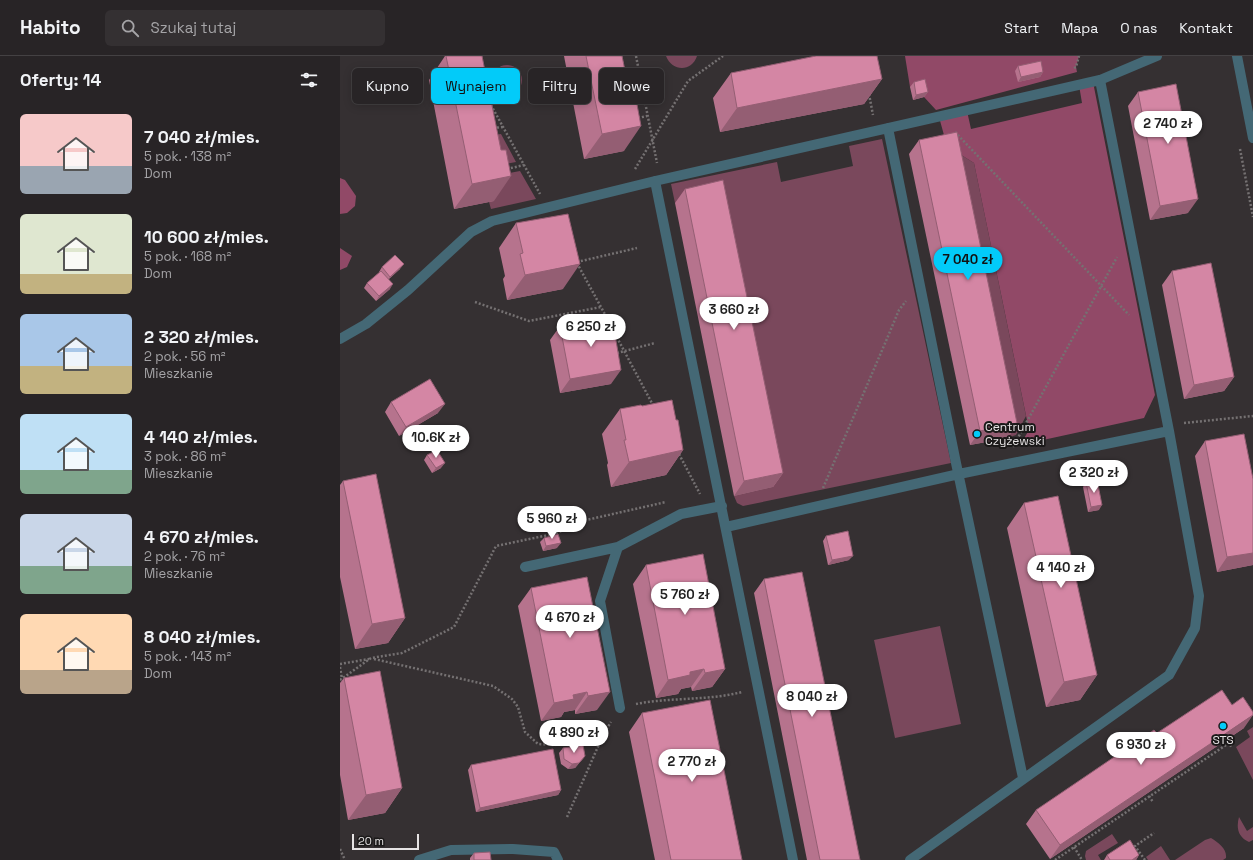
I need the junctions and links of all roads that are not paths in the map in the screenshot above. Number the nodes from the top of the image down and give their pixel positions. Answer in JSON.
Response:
{"nodes":[{"id":1,"x":1157,"y":56,"type":"edge"},
{"id":2,"x":1237,"y":56,"type":"edge"},
{"id":3,"x":1100,"y":80,"type":"junction"},
{"id":4,"x":888,"y":128,"type":"junction"},
{"id":5,"x":1253,"y":138,"type":"edge"},
{"id":6,"x":655,"y":181,"type":"junction"},
{"id":7,"x":340,"y":339,"type":"edge"},
{"id":8,"x":1168,"y":428,"type":"junction"},
{"id":9,"x":959,"y":474,"type":"junction"},
{"id":10,"x":722,"y":506,"type":"junction"},
{"id":11,"x":726,"y":527,"type":"junction"},
{"id":12,"x":618,"y":547,"type":"junction"},
{"id":13,"x":525,"y":567,"type":"dead end"},
{"id":14,"x":620,"y":708,"type":"road end"},
{"id":15,"x":1024,"y":778,"type":"junction"},
{"id":16,"x":419,"y":860,"type":"edge"},
{"id":17,"x":558,"y":860,"type":"edge"},
{"id":18,"x":793,"y":860,"type":"edge"},
{"id":19,"x":910,"y":860,"type":"edge"}],
"edges":[{"from":1,"to":3,"type":"street"},
{"from":2,"to":5,"type":"street"},
{"from":3,"to":4,"type":"street"},
{"from":3,"to":8,"type":"street"},
{"from":4,"to":6,"type":"street"},
{"from":4,"to":9,"type":"street"},
{"from":6,"to":7,"type":"street"},
{"from":6,"to":10,"type":"street"},
{"from":8,"to":9,"type":"street"},
{"from":8,"to":15,"type":"street"},
{"from":9,"to":11,"type":"street"},
{"from":9,"to":15,"type":"street"},
{"from":10,"to":11,"type":"street"},
{"from":10,"to":12,"type":"street"},
{"from":11,"to":18,"type":"street"},
{"from":12,"to":13,"type":"street"},
{"from":12,"to":14,"type":"street"},
{"from":15,"to":19,"type":"street"},
{"from":16,"to":17,"type":"street"}]}
